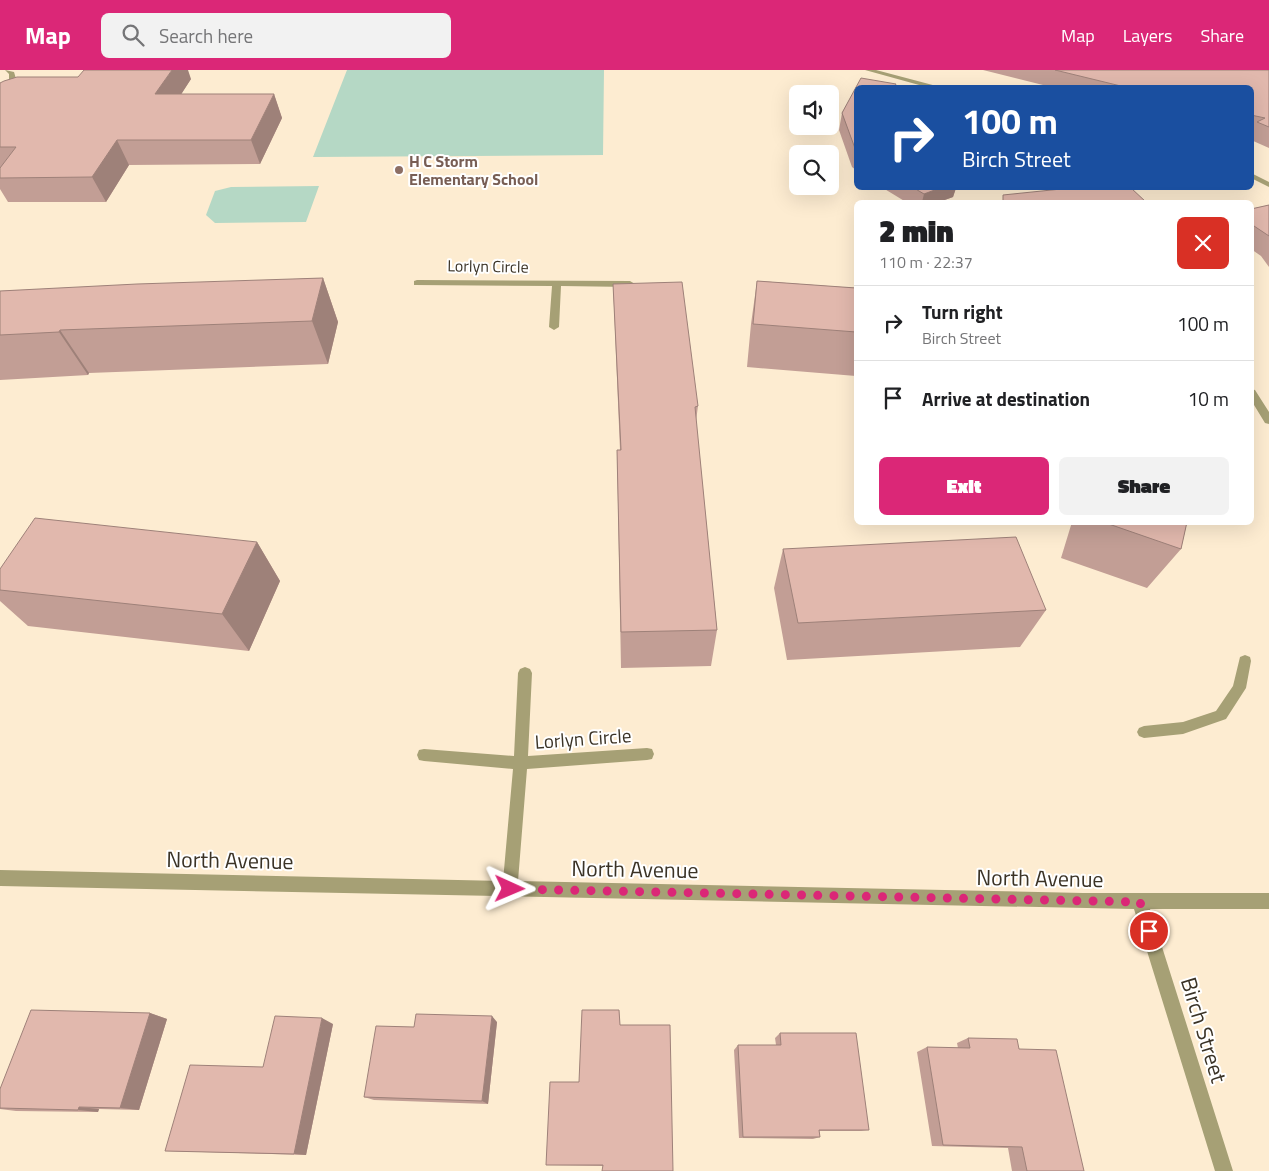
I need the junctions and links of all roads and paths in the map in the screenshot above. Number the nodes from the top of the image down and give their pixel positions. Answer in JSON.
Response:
{"nodes":[{"id":1,"x":8,"y":70,"type":"edge"},
{"id":2,"x":868,"y":70,"type":"edge"},
{"id":3,"x":929,"y":85,"type":"edge"},
{"id":4,"x":0,"y":96,"type":"edge"},
{"id":5,"x":1254,"y":178,"type":"edge"},
{"id":6,"x":1269,"y":185,"type":"edge"},
{"id":7,"x":417,"y":283,"type":"dead end"},
{"id":8,"x":558,"y":284,"type":"junction"},
{"id":9,"x":641,"y":284,"type":"edge"},
{"id":10,"x":554,"y":327,"type":"dead end"},
{"id":11,"x":1254,"y":397,"type":"edge"},
{"id":12,"x":1269,"y":420,"type":"edge"},
{"id":13,"x":1245,"y":662,"type":"dead end"},
{"id":14,"x":524,"y":673,"type":"dead end"},
{"id":15,"x":1144,"y":732,"type":"dead end"},
{"id":16,"x":647,"y":754,"type":"dead end"},
{"id":17,"x":424,"y":755,"type":"dead end"},
{"id":18,"x":521,"y":763,"type":"junction"},
{"id":19,"x":0,"y":878,"type":"edge"},
{"id":20,"x":510,"y":889,"type":"junction"},
{"id":21,"x":1140,"y":902,"type":"junction"},
{"id":22,"x":1269,"y":902,"type":"edge"},
{"id":23,"x":1224,"y":1171,"type":"edge"}],
"edges":[{"from":1,"to":4,"type":"street"},
{"from":2,"to":3,"type":"street"},
{"from":5,"to":6,"type":"street"},
{"from":7,"to":8,"type":"street","name":"Lorlyn Circle"},
{"from":8,"to":9,"type":"street","name":"Lorlyn Circle"},
{"from":8,"to":10,"type":"street"},
{"from":11,"to":12,"type":"street"},
{"from":13,"to":15,"type":"street"},
{"from":14,"to":18,"type":"street","name":"Lorlyn Circle"},
{"from":16,"to":18,"type":"street","name":"Lorlyn Circle"},
{"from":17,"to":18,"type":"street","name":"Lorlyn Circle"},
{"from":18,"to":20,"type":"street","name":"Lorlyn Circle"},
{"from":19,"to":20,"type":"street","name":"North Avenue"},
{"from":20,"to":21,"type":"street","name":"North Avenue"},
{"from":21,"to":22,"type":"street","name":"North Avenue"},
{"from":21,"to":23,"type":"street","name":"Birch Street"}]}
